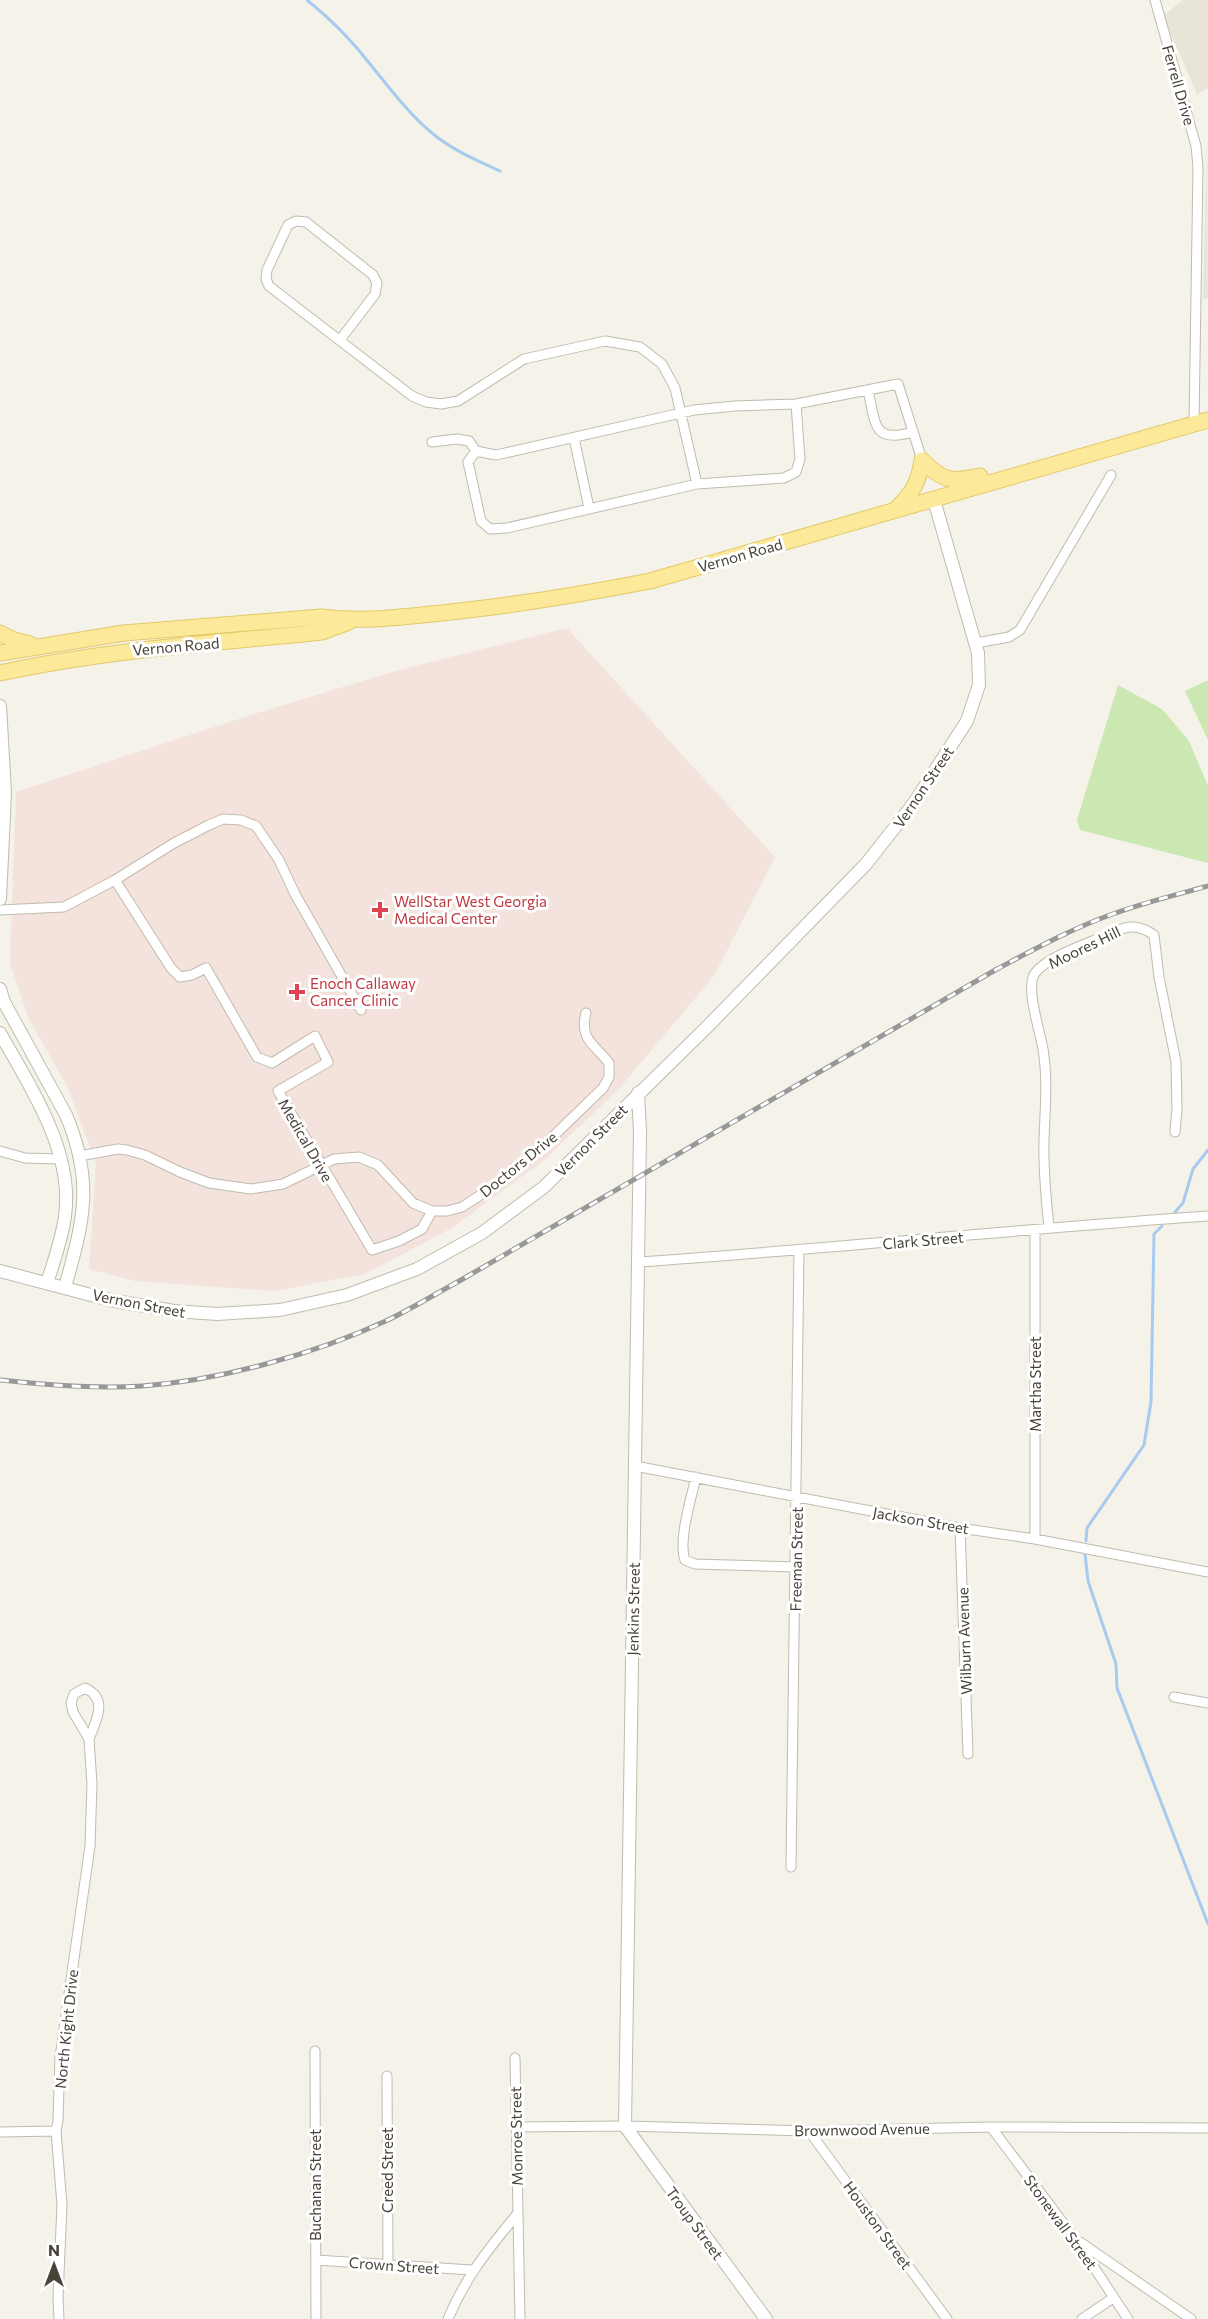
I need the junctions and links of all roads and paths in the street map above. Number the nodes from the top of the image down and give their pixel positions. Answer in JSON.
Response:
{"nodes":[{"id":1,"x":1155,"y":0,"type":"edge"},
{"id":2,"x":340,"y":340,"type":"junction"},
{"id":3,"x":868,"y":391,"type":"junction"},
{"id":4,"x":796,"y":404,"type":"junction"},
{"id":5,"x":681,"y":414,"type":"junction"},
{"id":6,"x":1201,"y":422,"type":"edge"},
{"id":7,"x":913,"y":432,"type":"junction"},
{"id":8,"x":574,"y":438,"type":"junction"},
{"id":9,"x":432,"y":442,"type":"dead end"},
{"id":10,"x":476,"y":451,"type":"junction"},
{"id":11,"x":922,"y":460,"type":"junction"},
{"id":12,"x":1025,"y":472,"type":"junction"},
{"id":13,"x":1111,"y":475,"type":"dead end"},
{"id":14,"x":697,"y":484,"type":"junction"},
{"id":15,"x":934,"y":500,"type":"junction"},
{"id":16,"x":590,"y":508,"type":"junction"},
{"id":17,"x":894,"y":511,"type":"junction"},
{"id":18,"x":351,"y":621,"type":"junction"},
{"id":19,"x":0,"y":633,"type":"edge"},
{"id":20,"x":976,"y":642,"type":"junction"},
{"id":21,"x":36,"y":646,"type":"junction"},
{"id":22,"x":0,"y":653,"type":"edge"},
{"id":23,"x":0,"y":672,"type":"edge"},
{"id":24,"x":0,"y":705,"type":"edge"},
{"id":25,"x":115,"y":880,"type":"junction"},
{"id":26,"x":0,"y":899,"type":"edge"},
{"id":27,"x":0,"y":910,"type":"edge"},
{"id":28,"x":0,"y":989,"type":"edge"},
{"id":29,"x":361,"y":1010,"type":"dead end"},
{"id":30,"x":585,"y":1013,"type":"dead end"},
{"id":31,"x":0,"y":1033,"type":"edge"},
{"id":32,"x":638,"y":1093,"type":"junction"},
{"id":33,"x":1175,"y":1132,"type":"dead end"},
{"id":34,"x":0,"y":1151,"type":"edge"},
{"id":35,"x":79,"y":1156,"type":"junction"},
{"id":36,"x":59,"y":1159,"type":"junction"},
{"id":37,"x":320,"y":1164,"type":"junction"},
{"id":38,"x":432,"y":1211,"type":"junction"},
{"id":39,"x":1208,"y":1216,"type":"edge"},
{"id":40,"x":1049,"y":1227,"type":"junction"},
{"id":41,"x":1035,"y":1230,"type":"junction"},
{"id":42,"x":799,"y":1251,"type":"junction"},
{"id":43,"x":638,"y":1262,"type":"junction"},
{"id":44,"x":0,"y":1271,"type":"edge"},
{"id":45,"x":46,"y":1282,"type":"junction"},
{"id":46,"x":65,"y":1287,"type":"junction"},
{"id":47,"x":635,"y":1466,"type":"junction"},
{"id":48,"x":696,"y":1478,"type":"junction"},
{"id":49,"x":797,"y":1497,"type":"junction"},
{"id":50,"x":960,"y":1528,"type":"junction"},
{"id":51,"x":1035,"y":1539,"type":"junction"},
{"id":52,"x":796,"y":1567,"type":"junction"},
{"id":53,"x":1208,"y":1572,"type":"edge"},
{"id":54,"x":1174,"y":1697,"type":"dead end"},
{"id":55,"x":1208,"y":1703,"type":"edge"},
{"id":56,"x":89,"y":1739,"type":"junction"},
{"id":57,"x":968,"y":1754,"type":"dead end"},
{"id":58,"x":791,"y":1867,"type":"dead end"},
{"id":59,"x":315,"y":2051,"type":"dead end"},
{"id":60,"x":514,"y":2058,"type":"dead end"},
{"id":61,"x":387,"y":2076,"type":"dead end"},
{"id":62,"x":625,"y":2126,"type":"junction"},
{"id":63,"x":516,"y":2127,"type":"junction"},
{"id":64,"x":991,"y":2127,"type":"junction"},
{"id":65,"x":1208,"y":2128,"type":"edge"},
{"id":66,"x":56,"y":2131,"type":"junction"},
{"id":67,"x":809,"y":2131,"type":"junction"},
{"id":68,"x":0,"y":2132,"type":"edge"},
{"id":69,"x":517,"y":2214,"type":"junction"},
{"id":70,"x":1076,"y":2240,"type":"junction"},
{"id":71,"x":316,"y":2260,"type":"junction"},
{"id":72,"x":388,"y":2265,"type":"junction"},
{"id":73,"x":472,"y":2270,"type":"junction"},
{"id":74,"x":1113,"y":2298,"type":"junction"},
{"id":75,"x":59,"y":2319,"type":"edge"},
{"id":76,"x":316,"y":2319,"type":"edge"},
{"id":77,"x":448,"y":2319,"type":"edge"},
{"id":78,"x":520,"y":2319,"type":"edge"},
{"id":79,"x":766,"y":2319,"type":"edge"},
{"id":80,"x":947,"y":2319,"type":"edge"},
{"id":81,"x":1082,"y":2319,"type":"edge"},
{"id":82,"x":1128,"y":2319,"type":"edge"},
{"id":83,"x":1191,"y":2319,"type":"edge"}],
"edges":[{"from":1,"to":6,"type":"street","name":"Ferrell Drive"},
{"from":2,"to":2,"type":"street"},
{"from":2,"to":5,"type":"street"},
{"from":3,"to":4,"type":"street"},
{"from":3,"to":7,"type":"street"},
{"from":3,"to":7,"type":"street"},
{"from":4,"to":5,"type":"street"},
{"from":4,"to":14,"type":"street"},
{"from":5,"to":8,"type":"street"},
{"from":5,"to":14,"type":"street"},
{"from":6,"to":12,"type":"main road","name":"Vernon Road"},
{"from":7,"to":11,"type":"street"},
{"from":8,"to":10,"type":"street"},
{"from":8,"to":16,"type":"street"},
{"from":9,"to":10,"type":"street"},
{"from":10,"to":16,"type":"street"},
{"from":11,"to":12,"type":"main road"},
{"from":11,"to":17,"type":"main road"},
{"from":12,"to":15,"type":"main road","name":"Vernon Road"},
{"from":13,"to":20,"type":"street"},
{"from":14,"to":16,"type":"street"},
{"from":15,"to":17,"type":"main road","name":"Vernon Road"},
{"from":15,"to":20,"type":"street","name":"Vernon Street"},
{"from":17,"to":18,"type":"main road","name":"Vernon Road"},
{"from":18,"to":21,"type":"main road","name":"Vernon Road"},
{"from":18,"to":23,"type":"main road","name":"Vernon Road"},
{"from":19,"to":21,"type":"main road"},
{"from":20,"to":32,"type":"street","name":"Vernon Street"},
{"from":21,"to":22,"type":"main road","name":"Vernon Road"},
{"from":24,"to":26,"type":"street"},
{"from":25,"to":27,"type":"street"},
{"from":25,"to":29,"type":"street"},
{"from":25,"to":37,"type":"street","name":"Medical Drive"},
{"from":28,"to":35,"type":"street"},
{"from":30,"to":38,"type":"street","name":"Doctors Drive"},
{"from":31,"to":36,"type":"street"},
{"from":32,"to":43,"type":"street","name":"Jenkins Street"},
{"from":32,"to":46,"type":"street","name":"Vernon Street"},
{"from":33,"to":40,"type":"street","name":"Moores Hill"},
{"from":34,"to":36,"type":"street"},
{"from":35,"to":36,"type":"street"},
{"from":35,"to":37,"type":"street"},
{"from":35,"to":46,"type":"street"},
{"from":36,"to":45,"type":"street"},
{"from":37,"to":38,"type":"street"},
{"from":37,"to":38,"type":"street","name":"Medical Drive"},
{"from":39,"to":40,"type":"street","name":"Clark Street"},
{"from":40,"to":41,"type":"street","name":"Clark Street"},
{"from":41,"to":42,"type":"street","name":"Clark Street"},
{"from":41,"to":51,"type":"street","name":"Martha Street"},
{"from":42,"to":43,"type":"street","name":"Clark Street"},
{"from":42,"to":49,"type":"street","name":"Freeman Street"},
{"from":43,"to":47,"type":"street","name":"Jenkins Street"},
{"from":44,"to":45,"type":"street","name":"Vernon Street"},
{"from":45,"to":46,"type":"street","name":"Vernon Street"},
{"from":47,"to":48,"type":"street","name":"Jackson Street"},
{"from":47,"to":62,"type":"street","name":"Jenkins Street"},
{"from":48,"to":49,"type":"street","name":"Jackson Street"},
{"from":48,"to":52,"type":"street"},
{"from":49,"to":50,"type":"street","name":"Jackson Street"},
{"from":49,"to":52,"type":"street","name":"Freeman Street"},
{"from":50,"to":51,"type":"street","name":"Jackson Street"},
{"from":50,"to":57,"type":"street","name":"Wilburn Avenue"},
{"from":51,"to":53,"type":"street","name":"Jackson Street"},
{"from":52,"to":58,"type":"street","name":"Freeman Street"},
{"from":54,"to":55,"type":"street"},
{"from":56,"to":56,"type":"street","name":"North Kight Drive"},
{"from":56,"to":66,"type":"street","name":"North Kight Drive"},
{"from":59,"to":71,"type":"street","name":"Buchanan Street"},
{"from":60,"to":63,"type":"street","name":"Monroe Street"},
{"from":61,"to":72,"type":"street","name":"Creed Street"},
{"from":62,"to":63,"type":"street","name":"Brownwood Avenue"},
{"from":62,"to":67,"type":"street","name":"Brownwood Avenue"},
{"from":62,"to":79,"type":"street","name":"Troup Street"},
{"from":63,"to":69,"type":"street","name":"Monroe Street"},
{"from":64,"to":65,"type":"street","name":"Brownwood Avenue"},
{"from":64,"to":67,"type":"street","name":"Brownwood Avenue"},
{"from":64,"to":70,"type":"street","name":"Stonewall Street"},
{"from":66,"to":68,"type":"street"},
{"from":66,"to":75,"type":"street","name":"North Kight Drive"},
{"from":67,"to":80,"type":"street","name":"Houston Street"},
{"from":69,"to":73,"type":"street"},
{"from":69,"to":78,"type":"street","name":"Monroe Street"},
{"from":70,"to":74,"type":"street","name":"Stonewall Street"},
{"from":70,"to":83,"type":"street"},
{"from":71,"to":72,"type":"street","name":"Crown Street"},
{"from":71,"to":76,"type":"street","name":"Buchanan Street"},
{"from":72,"to":73,"type":"street","name":"Crown Street"},
{"from":73,"to":77,"type":"street"},
{"from":74,"to":81,"type":"street"},
{"from":74,"to":82,"type":"street","name":"Stonewall Street"}]}
